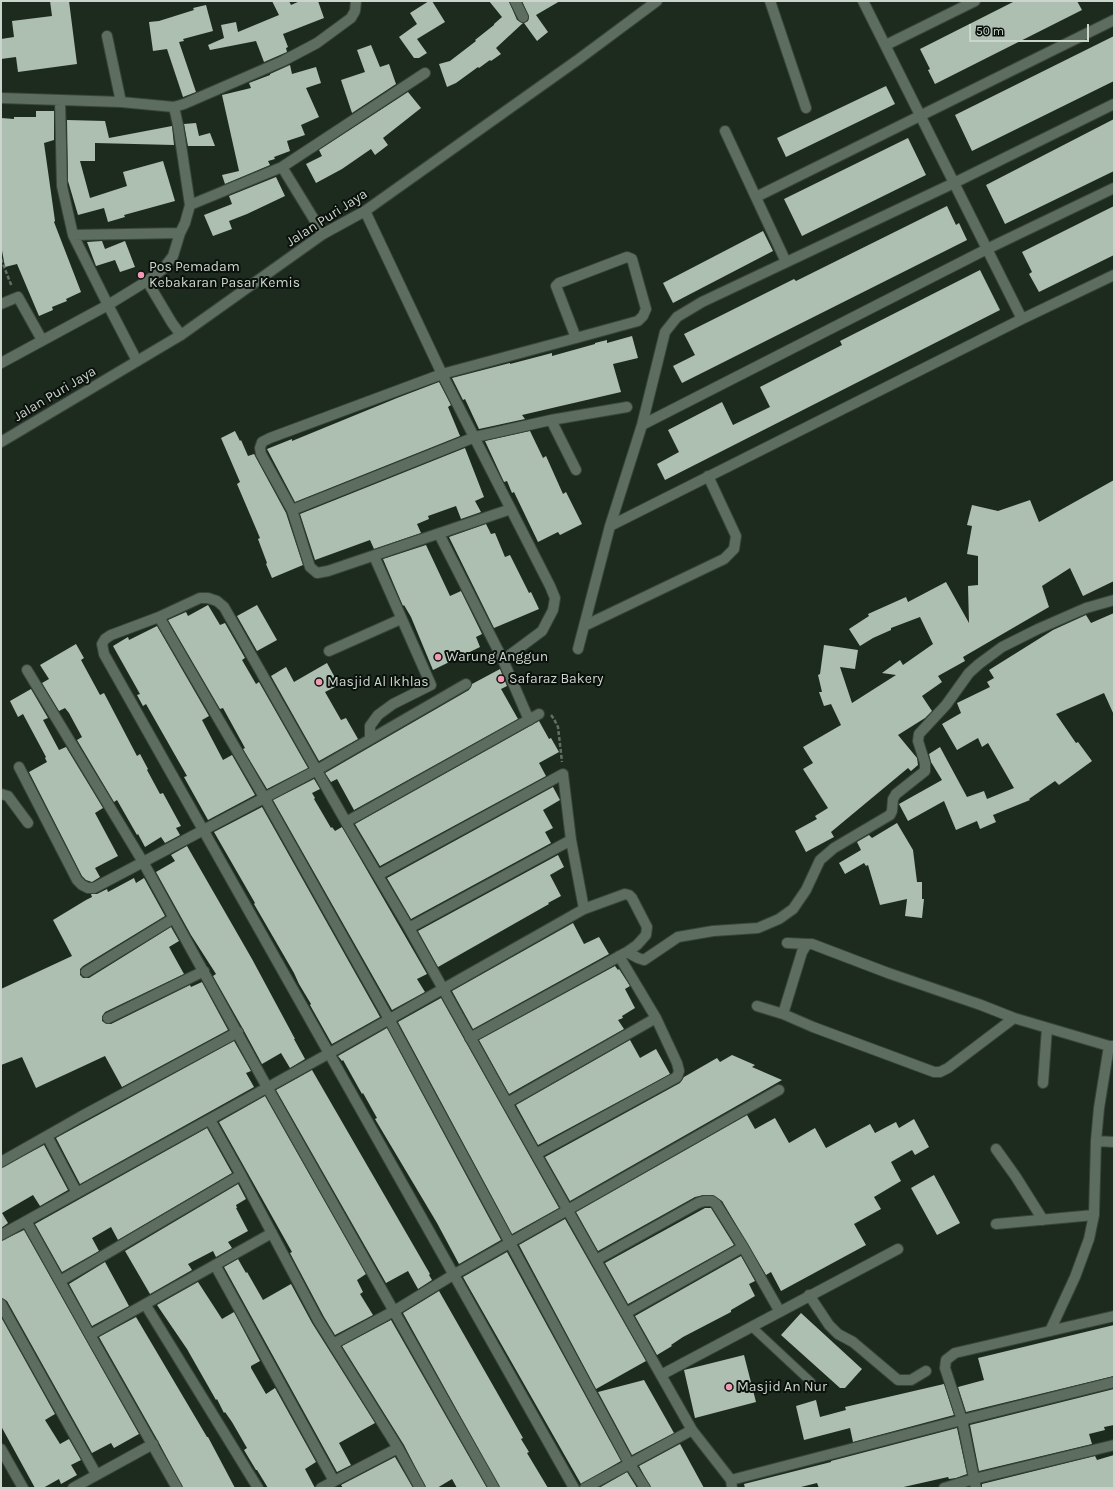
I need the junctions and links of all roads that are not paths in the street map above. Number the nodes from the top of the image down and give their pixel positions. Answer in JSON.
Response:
{"nodes":[{"id":1,"x":356,"y":1,"type":"edge"},
{"id":2,"x":515,"y":1,"type":"edge"},
{"id":3,"x":657,"y":1,"type":"edge"},
{"id":4,"x":770,"y":1,"type":"edge"},
{"id":5,"x":864,"y":1,"type":"edge"},
{"id":6,"x":975,"y":1,"type":"edge"},
{"id":7,"x":523,"y":16,"type":"dead end"},
{"id":8,"x":1114,"y":20,"type":"edge"},
{"id":9,"x":107,"y":36,"type":"dead end"},
{"id":10,"x":886,"y":45,"type":"junction"},
{"id":11,"x":425,"y":73,"type":"dead end"},
{"id":12,"x":1,"y":98,"type":"edge"},
{"id":13,"x":60,"y":100,"type":"junction"},
{"id":14,"x":121,"y":102,"type":"junction"},
{"id":15,"x":1114,"y":104,"type":"edge"},
{"id":16,"x":174,"y":106,"type":"junction"},
{"id":17,"x":806,"y":108,"type":"dead end"},
{"id":18,"x":921,"y":116,"type":"junction"},
{"id":19,"x":725,"y":131,"type":"dead end"},
{"id":20,"x":282,"y":167,"type":"junction"},
{"id":21,"x":954,"y":183,"type":"junction"},
{"id":22,"x":1114,"y":188,"type":"edge"},
{"id":23,"x":756,"y":197,"type":"junction"},
{"id":24,"x":190,"y":205,"type":"junction"},
{"id":25,"x":365,"y":211,"type":"junction"},
{"id":26,"x":180,"y":233,"type":"junction"},
{"id":27,"x":323,"y":234,"type":"junction"},
{"id":28,"x":73,"y":235,"type":"junction"},
{"id":29,"x":987,"y":249,"type":"junction"},
{"id":30,"x":786,"y":262,"type":"junction"},
{"id":31,"x":1114,"y":275,"type":"edge"},
{"id":32,"x":149,"y":283,"type":"junction"},
{"id":33,"x":1,"y":304,"type":"edge"},
{"id":34,"x":108,"y":305,"type":"junction"},
{"id":35,"x":1022,"y":319,"type":"junction"},
{"id":36,"x":182,"y":335,"type":"junction"},
{"id":37,"x":576,"y":338,"type":"junction"},
{"id":38,"x":42,"y":340,"type":"junction"},
{"id":39,"x":138,"y":361,"type":"junction"},
{"id":40,"x":1,"y":363,"type":"edge"},
{"id":41,"x":442,"y":374,"type":"junction"},
{"id":42,"x":627,"y":407,"type":"dead end"},
{"id":43,"x":551,"y":420,"type":"junction"},
{"id":44,"x":642,"y":425,"type":"junction"},
{"id":45,"x":475,"y":437,"type":"junction"},
{"id":46,"x":1,"y":442,"type":"edge"},
{"id":47,"x":576,"y":470,"type":"dead end"},
{"id":48,"x":708,"y":476,"type":"junction"},
{"id":49,"x":511,"y":508,"type":"junction"},
{"id":50,"x":292,"y":510,"type":"junction"},
{"id":51,"x":610,"y":526,"type":"junction"},
{"id":52,"x":438,"y":534,"type":"junction"},
{"id":53,"x":374,"y":556,"type":"junction"},
{"id":54,"x":1114,"y":600,"type":"edge"},
{"id":55,"x":159,"y":617,"type":"junction"},
{"id":56,"x":402,"y":619,"type":"junction"},
{"id":57,"x":584,"y":626,"type":"junction"},
{"id":58,"x":578,"y":649,"type":"dead end"},
{"id":59,"x":329,"y":651,"type":"dead end"},
{"id":60,"x":503,"y":660,"type":"junction"},
{"id":61,"x":27,"y":670,"type":"dead end"},
{"id":62,"x":466,"y":684,"type":"dead end"},
{"id":63,"x":539,"y":714,"type":"road end"},
{"id":64,"x":529,"y":720,"type":"junction"},
{"id":65,"x":370,"y":739,"type":"junction"},
{"id":66,"x":20,"y":767,"type":"dead end"},
{"id":67,"x":317,"y":770,"type":"junction"},
{"id":68,"x":1,"y":794,"type":"edge"},
{"id":69,"x":264,"y":797,"type":"junction"},
{"id":70,"x":346,"y":822,"type":"junction"},
{"id":71,"x":28,"y":823,"type":"dead end"},
{"id":72,"x":204,"y":830,"type":"junction"},
{"id":73,"x":571,"y":840,"type":"junction"},
{"id":74,"x":143,"y":862,"type":"junction"},
{"id":75,"x":378,"y":875,"type":"junction"},
{"id":76,"x":584,"y":909,"type":"junction"},
{"id":77,"x":174,"y":918,"type":"junction"},
{"id":78,"x":409,"y":928,"type":"junction"},
{"id":79,"x":787,"y":943,"type":"dead end"},
{"id":80,"x":807,"y":944,"type":"junction"},
{"id":81,"x":623,"y":954,"type":"junction"},
{"id":82,"x":204,"y":971,"type":"junction"},
{"id":83,"x":86,"y":972,"type":"dead end"},
{"id":84,"x":443,"y":988,"type":"junction"},
{"id":85,"x":758,"y":1006,"type":"dead end"},
{"id":86,"x":783,"y":1014,"type":"junction"},
{"id":87,"x":108,"y":1018,"type":"dead end"},
{"id":88,"x":656,"y":1018,"type":"junction"},
{"id":89,"x":1014,"y":1018,"type":"junction"},
{"id":90,"x":389,"y":1019,"type":"junction"},
{"id":91,"x":1047,"y":1028,"type":"junction"},
{"id":92,"x":238,"y":1032,"type":"junction"},
{"id":93,"x":470,"y":1038,"type":"junction"},
{"id":94,"x":1111,"y":1046,"type":"edge"},
{"id":95,"x":328,"y":1054,"type":"junction"},
{"id":96,"x":1043,"y":1084,"type":"dead end"},
{"id":97,"x":267,"y":1087,"type":"junction"},
{"id":98,"x":779,"y":1090,"type":"dead end"},
{"id":99,"x":506,"y":1104,"type":"junction"},
{"id":100,"x":210,"y":1120,"type":"junction"},
{"id":101,"x":48,"y":1136,"type":"junction"},
{"id":102,"x":1096,"y":1141,"type":"junction"},
{"id":103,"x":1114,"y":1142,"type":"edge"},
{"id":104,"x":996,"y":1149,"type":"dead end"},
{"id":105,"x":536,"y":1154,"type":"junction"},
{"id":106,"x":1,"y":1162,"type":"edge"},
{"id":107,"x":241,"y":1175,"type":"junction"},
{"id":108,"x":77,"y":1193,"type":"junction"},
{"id":109,"x":567,"y":1211,"type":"junction"},
{"id":110,"x":1094,"y":1216,"type":"junction"},
{"id":111,"x":1043,"y":1220,"type":"junction"},
{"id":112,"x":26,"y":1221,"type":"junction"},
{"id":113,"x":996,"y":1224,"type":"dead end"},
{"id":114,"x":272,"y":1233,"type":"junction"},
{"id":115,"x":1,"y":1235,"type":"edge"},
{"id":116,"x":510,"y":1243,"type":"junction"},
{"id":117,"x":743,"y":1247,"type":"junction"},
{"id":118,"x":898,"y":1249,"type":"dead end"},
{"id":119,"x":596,"y":1260,"type":"junction"},
{"id":120,"x":215,"y":1265,"type":"junction"},
{"id":121,"x":453,"y":1275,"type":"junction"},
{"id":122,"x":60,"y":1280,"type":"junction"},
{"id":123,"x":809,"y":1295,"type":"junction"},
{"id":124,"x":1,"y":1304,"type":"edge"},
{"id":125,"x":145,"y":1304,"type":"junction"},
{"id":126,"x":394,"y":1311,"type":"junction"},
{"id":127,"x":780,"y":1312,"type":"junction"},
{"id":128,"x":626,"y":1313,"type":"junction"},
{"id":129,"x":1114,"y":1316,"type":"edge"},
{"id":130,"x":752,"y":1327,"type":"junction"},
{"id":131,"x":1050,"y":1331,"type":"junction"},
{"id":132,"x":90,"y":1335,"type":"junction"},
{"id":133,"x":333,"y":1344,"type":"junction"},
{"id":134,"x":926,"y":1371,"type":"dead end"},
{"id":135,"x":661,"y":1375,"type":"junction"},
{"id":136,"x":811,"y":1382,"type":"dead end"},
{"id":137,"x":1114,"y":1382,"type":"edge"},
{"id":138,"x":962,"y":1420,"type":"junction"},
{"id":139,"x":692,"y":1430,"type":"junction"},
{"id":140,"x":153,"y":1444,"type":"junction"},
{"id":141,"x":1114,"y":1445,"type":"edge"},
{"id":142,"x":398,"y":1448,"type":"junction"},
{"id":143,"x":1,"y":1449,"type":"edge"},
{"id":144,"x":629,"y":1463,"type":"junction"},
{"id":145,"x":96,"y":1474,"type":"junction"},
{"id":146,"x":334,"y":1480,"type":"junction"},
{"id":147,"x":975,"y":1483,"type":"edge"},
{"id":148,"x":732,"y":1484,"type":"edge"},
{"id":149,"x":23,"y":1488,"type":"edge"},
{"id":150,"x":73,"y":1488,"type":"edge"},
{"id":151,"x":177,"y":1488,"type":"edge"},
{"id":152,"x":258,"y":1488,"type":"edge"},
{"id":153,"x":321,"y":1488,"type":"edge"},
{"id":154,"x":420,"y":1488,"type":"edge"},
{"id":155,"x":494,"y":1488,"type":"edge"},
{"id":156,"x":574,"y":1488,"type":"edge"},
{"id":157,"x":585,"y":1488,"type":"edge"},
{"id":158,"x":645,"y":1488,"type":"edge"},
{"id":159,"x":944,"y":1488,"type":"edge"}],
"edges":[{"from":1,"to":16,"type":"street"},
{"from":2,"to":7,"type":"street"},
{"from":3,"to":25,"type":"street","name":"Jalan Puri Jaya"},
{"from":4,"to":17,"type":"street"},
{"from":5,"to":10,"type":"street"},
{"from":6,"to":10,"type":"street"},
{"from":8,"to":18,"type":"street"},
{"from":9,"to":14,"type":"street"},
{"from":10,"to":18,"type":"street"},
{"from":11,"to":20,"type":"street"},
{"from":12,"to":13,"type":"street"},
{"from":13,"to":14,"type":"street"},
{"from":13,"to":28,"type":"street"},
{"from":14,"to":16,"type":"street"},
{"from":15,"to":21,"type":"street"},
{"from":16,"to":24,"type":"street"},
{"from":18,"to":21,"type":"street"},
{"from":18,"to":23,"type":"street"},
{"from":19,"to":23,"type":"street"},
{"from":20,"to":24,"type":"street"},
{"from":20,"to":27,"type":"street"},
{"from":21,"to":29,"type":"street"},
{"from":21,"to":30,"type":"street"},
{"from":22,"to":29,"type":"street"},
{"from":23,"to":30,"type":"street"},
{"from":24,"to":26,"type":"street"},
{"from":25,"to":27,"type":"street","name":"Jalan Puri Jaya"},
{"from":25,"to":41,"type":"street"},
{"from":26,"to":28,"type":"street"},
{"from":26,"to":32,"type":"street"},
{"from":27,"to":36,"type":"street","name":"Jalan Puri Jaya"},
{"from":28,"to":34,"type":"street"},
{"from":29,"to":35,"type":"street"},
{"from":29,"to":44,"type":"street"},
{"from":30,"to":44,"type":"street"},
{"from":31,"to":35,"type":"street"},
{"from":32,"to":34,"type":"street"},
{"from":32,"to":36,"type":"street"},
{"from":33,"to":38,"type":"street"},
{"from":34,"to":38,"type":"street"},
{"from":34,"to":39,"type":"street"},
{"from":35,"to":48,"type":"street"},
{"from":36,"to":39,"type":"street","name":"Jalan Puri Jaya"},
{"from":37,"to":37,"type":"street"},
{"from":37,"to":41,"type":"street"},
{"from":38,"to":40,"type":"street"},
{"from":39,"to":46,"type":"street","name":"Jalan Puri Jaya"},
{"from":41,"to":45,"type":"street"},
{"from":41,"to":50,"type":"street"},
{"from":42,"to":43,"type":"street"},
{"from":43,"to":45,"type":"street"},
{"from":43,"to":47,"type":"street"},
{"from":44,"to":51,"type":"street"},
{"from":45,"to":49,"type":"street"},
{"from":45,"to":50,"type":"street"},
{"from":48,"to":51,"type":"street"},
{"from":48,"to":57,"type":"street"},
{"from":49,"to":52,"type":"street"},
{"from":49,"to":60,"type":"street"},
{"from":50,"to":53,"type":"street"},
{"from":51,"to":57,"type":"street"},
{"from":52,"to":53,"type":"street"},
{"from":52,"to":60,"type":"street"},
{"from":53,"to":56,"type":"street"},
{"from":54,"to":81,"type":"street"},
{"from":55,"to":67,"type":"street"},
{"from":55,"to":69,"type":"street"},
{"from":55,"to":72,"type":"street"},
{"from":56,"to":59,"type":"street"},
{"from":56,"to":65,"type":"street"},
{"from":57,"to":58,"type":"street"},
{"from":60,"to":64,"type":"street"},
{"from":61,"to":74,"type":"street"},
{"from":62,"to":65,"type":"street"},
{"from":63,"to":64,"type":"street"},
{"from":64,"to":70,"type":"street"},
{"from":65,"to":67,"type":"street"},
{"from":66,"to":74,"type":"street"},
{"from":67,"to":69,"type":"street"},
{"from":67,"to":70,"type":"street"},
{"from":68,"to":71,"type":"street"},
{"from":69,"to":72,"type":"street"},
{"from":69,"to":90,"type":"street"},
{"from":70,"to":75,"type":"street"},
{"from":72,"to":74,"type":"street"},
{"from":72,"to":95,"type":"street"},
{"from":73,"to":75,"type":"street"},
{"from":73,"to":76,"type":"street"},
{"from":73,"to":78,"type":"street"},
{"from":74,"to":77,"type":"street"},
{"from":75,"to":78,"type":"street"},
{"from":76,"to":81,"type":"street"},
{"from":76,"to":84,"type":"street"},
{"from":77,"to":82,"type":"street"},
{"from":77,"to":83,"type":"street"},
{"from":78,"to":84,"type":"street"},
{"from":79,"to":80,"type":"street"},
{"from":80,"to":86,"type":"street"},
{"from":80,"to":89,"type":"street"},
{"from":81,"to":88,"type":"street"},
{"from":81,"to":93,"type":"street"},
{"from":82,"to":87,"type":"street"},
{"from":82,"to":92,"type":"street"},
{"from":84,"to":90,"type":"street"},
{"from":84,"to":93,"type":"street"},
{"from":85,"to":86,"type":"street"},
{"from":86,"to":89,"type":"street"},
{"from":88,"to":99,"type":"street"},
{"from":88,"to":105,"type":"street"},
{"from":89,"to":91,"type":"street"},
{"from":90,"to":95,"type":"street"},
{"from":90,"to":116,"type":"street"},
{"from":91,"to":94,"type":"street"},
{"from":91,"to":96,"type":"street"},
{"from":92,"to":97,"type":"street"},
{"from":92,"to":101,"type":"street"},
{"from":93,"to":99,"type":"street"},
{"from":94,"to":102,"type":"street"},
{"from":95,"to":97,"type":"street"},
{"from":95,"to":121,"type":"street"},
{"from":97,"to":100,"type":"street"},
{"from":97,"to":126,"type":"street"},
{"from":98,"to":109,"type":"street"},
{"from":99,"to":105,"type":"street"},
{"from":100,"to":107,"type":"street"},
{"from":100,"to":108,"type":"street"},
{"from":101,"to":106,"type":"street"},
{"from":101,"to":108,"type":"street"},
{"from":102,"to":103,"type":"street"},
{"from":102,"to":110,"type":"street"},
{"from":104,"to":111,"type":"street"},
{"from":105,"to":109,"type":"street"},
{"from":107,"to":114,"type":"street"},
{"from":107,"to":122,"type":"street"},
{"from":108,"to":112,"type":"street"},
{"from":109,"to":116,"type":"street"},
{"from":109,"to":119,"type":"street"},
{"from":110,"to":111,"type":"street"},
{"from":110,"to":131,"type":"street"},
{"from":111,"to":113,"type":"street"},
{"from":112,"to":115,"type":"street"},
{"from":112,"to":122,"type":"street"},
{"from":114,"to":120,"type":"street"},
{"from":114,"to":133,"type":"street"},
{"from":116,"to":121,"type":"street"},
{"from":116,"to":144,"type":"street"},
{"from":117,"to":119,"type":"street"},
{"from":117,"to":127,"type":"street"},
{"from":117,"to":128,"type":"street"},
{"from":118,"to":123,"type":"street"},
{"from":119,"to":128,"type":"street"},
{"from":120,"to":125,"type":"street"},
{"from":120,"to":146,"type":"street"},
{"from":121,"to":126,"type":"street"},
{"from":121,"to":156,"type":"street"},
{"from":122,"to":132,"type":"street"},
{"from":123,"to":127,"type":"street"},
{"from":123,"to":134,"type":"street"},
{"from":124,"to":145,"type":"street"},
{"from":125,"to":132,"type":"street"},
{"from":125,"to":152,"type":"street"},
{"from":126,"to":133,"type":"street"},
{"from":126,"to":155,"type":"street"},
{"from":127,"to":130,"type":"street"},
{"from":128,"to":135,"type":"street"},
{"from":129,"to":131,"type":"street"},
{"from":130,"to":135,"type":"street"},
{"from":130,"to":136,"type":"lane"},
{"from":131,"to":138,"type":"street"},
{"from":132,"to":140,"type":"street"},
{"from":133,"to":142,"type":"street"},
{"from":135,"to":139,"type":"street"},
{"from":137,"to":138,"type":"street"},
{"from":138,"to":147,"type":"street"},
{"from":138,"to":148,"type":"street"},
{"from":139,"to":144,"type":"street"},
{"from":139,"to":148,"type":"street"},
{"from":140,"to":145,"type":"street"},
{"from":140,"to":151,"type":"street"},
{"from":141,"to":147,"type":"street"},
{"from":142,"to":146,"type":"street"},
{"from":142,"to":154,"type":"street"},
{"from":143,"to":149,"type":"street"},
{"from":144,"to":157,"type":"street"},
{"from":144,"to":158,"type":"street"},
{"from":145,"to":150,"type":"street"},
{"from":146,"to":153,"type":"street"},
{"from":147,"to":159,"type":"street"}]}
